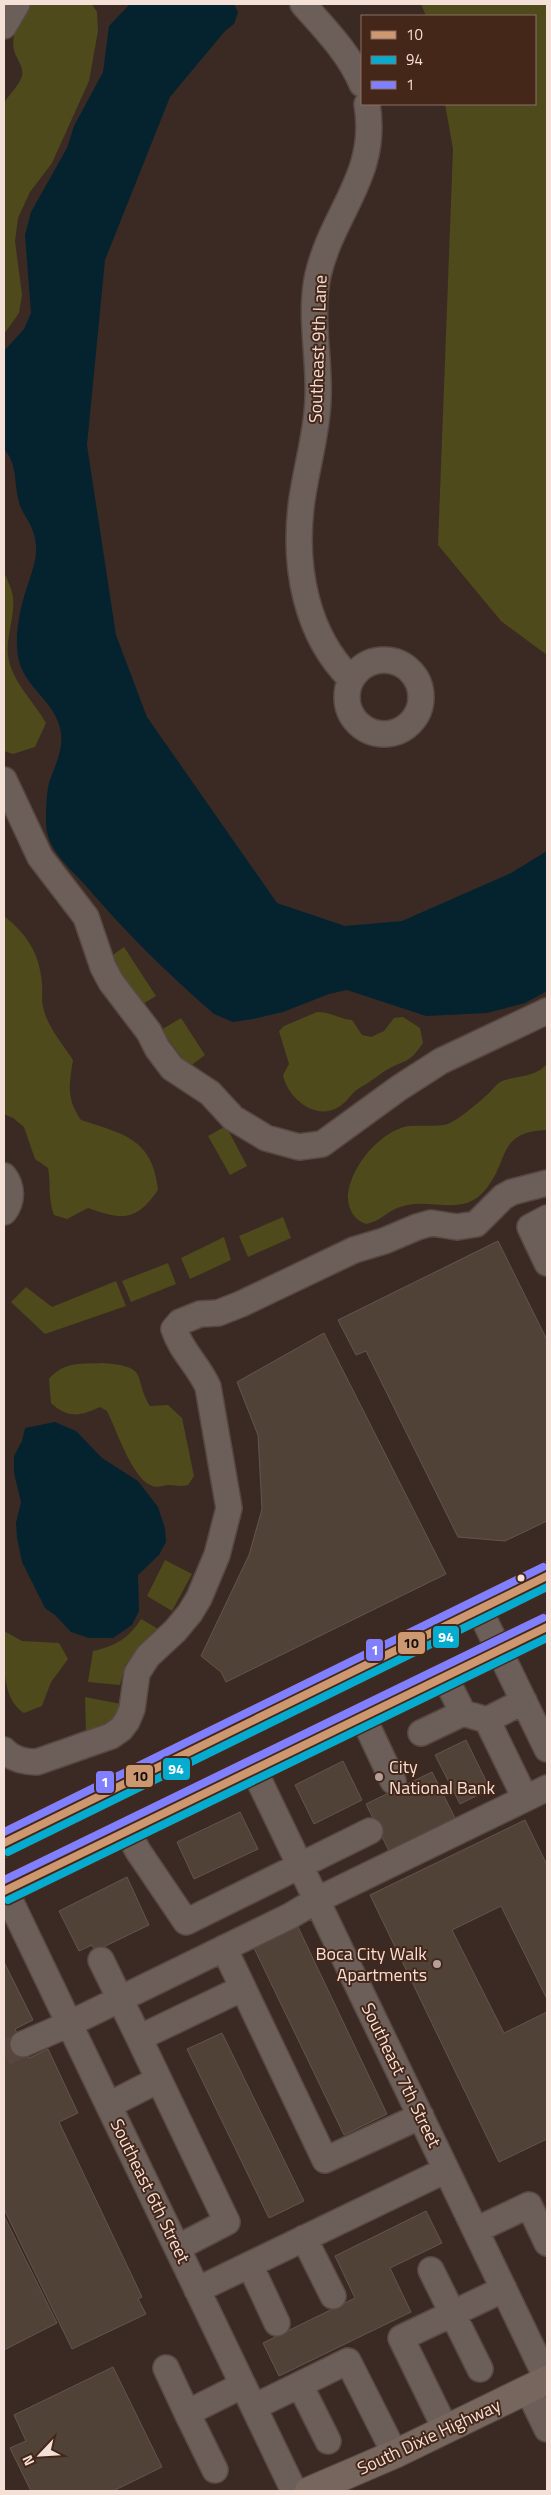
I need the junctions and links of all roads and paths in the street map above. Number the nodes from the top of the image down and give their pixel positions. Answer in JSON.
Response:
{"nodes":[{"id":1,"x":17,"y":4,"type":"edge"},
{"id":2,"x":303,"y":4,"type":"edge"},
{"id":3,"x":4,"y":26,"type":"edge"},
{"id":4,"x":361,"y":82,"type":"edge"},
{"id":5,"x":367,"y":105,"type":"edge"},
{"id":6,"x":351,"y":679,"type":"dead end"},
{"id":7,"x":4,"y":780,"type":"edge"},
{"id":8,"x":547,"y":1011,"type":"edge"},
{"id":9,"x":4,"y":1176,"type":"edge"},
{"id":10,"x":547,"y":1183,"type":"edge"},
{"id":11,"x":4,"y":1212,"type":"edge"},
{"id":12,"x":547,"y":1218,"type":"edge"},
{"id":13,"x":547,"y":1262,"type":"edge"},
{"id":14,"x":547,"y":1576,"type":"edge"},
{"id":15,"x":479,"y":1609,"type":"junction"},
{"id":16,"x":547,"y":1627,"type":"edge"},
{"id":17,"x":499,"y":1650,"type":"junction"},
{"id":18,"x":445,"y":1676,"type":"junction"},
{"id":19,"x":524,"y":1701,"type":"junction"},
{"id":20,"x":463,"y":1713,"type":"junction"},
{"id":21,"x":362,"y":1717,"type":"junction"},
{"id":22,"x":487,"y":1720,"type":"junction"},
{"id":23,"x":420,"y":1733,"type":"dead end"},
{"id":24,"x":547,"y":1749,"type":"edge"},
{"id":25,"x":4,"y":1750,"type":"edge"},
{"id":26,"x":254,"y":1770,"type":"junction"},
{"id":27,"x":393,"y":1781,"type":"dead end"},
{"id":28,"x":547,"y":1788,"type":"edge"},
{"id":29,"x":525,"y":1798,"type":"junction"},
{"id":30,"x":127,"y":1831,"type":"junction"},
{"id":31,"x":370,"y":1832,"type":"dead end"},
{"id":32,"x":4,"y":1843,"type":"edge"},
{"id":33,"x":300,"y":1866,"type":"junction"},
{"id":34,"x":4,"y":1891,"type":"edge"},
{"id":35,"x":317,"y":1900,"type":"junction"},
{"id":36,"x":224,"y":1948,"type":"junction"},
{"id":37,"x":101,"y":1960,"type":"dead end"},
{"id":38,"x":243,"y":1988,"type":"junction"},
{"id":39,"x":120,"y":1999,"type":"junction"},
{"id":40,"x":70,"y":2024,"type":"junction"},
{"id":41,"x":139,"y":2038,"type":"junction"},
{"id":42,"x":23,"y":2044,"type":"tunnel mouth"},
{"id":43,"x":158,"y":2080,"type":"junction"},
{"id":44,"x":109,"y":2105,"type":"junction"},
{"id":45,"x":420,"y":2116,"type":"junction"},
{"id":46,"x":446,"y":2170,"type":"junction"},
{"id":47,"x":476,"y":2230,"type":"junction"},
{"id":48,"x":304,"y":2238,"type":"junction"},
{"id":49,"x":547,"y":2243,"type":"edge"},
{"id":50,"x":177,"y":2248,"type":"junction"},
{"id":51,"x":250,"y":2264,"type":"junction"},
{"id":52,"x":431,"y":2270,"type":"dead end"},
{"id":53,"x":504,"y":2289,"type":"junction"},
{"id":54,"x":197,"y":2290,"type":"junction"},
{"id":55,"x":333,"y":2296,"type":"dead end"},
{"id":56,"x":453,"y":2313,"type":"junction"},
{"id":57,"x":277,"y":2323,"type":"dead end"},
{"id":58,"x":166,"y":2368,"type":"dead end"},
{"id":59,"x":480,"y":2369,"type":"dead end"},
{"id":60,"x":541,"y":2383,"type":"edge"},
{"id":61,"x":300,"y":2384,"type":"junction"},
{"id":62,"x":243,"y":2385,"type":"junction"},
{"id":63,"x":254,"y":2407,"type":"junction"},
{"id":64,"x":187,"y":2413,"type":"junction"},
{"id":65,"x":547,"y":2429,"type":"edge"},
{"id":66,"x":446,"y":2430,"type":"junction"},
{"id":67,"x":328,"y":2441,"type":"dead end"},
{"id":68,"x":396,"y":2454,"type":"junction"},
{"id":69,"x":215,"y":2470,"type":"dead end"},
{"id":70,"x":294,"y":2491,"type":"edge"},
{"id":71,"x":309,"y":2491,"type":"edge"}],
"edges":[{"from":1,"to":3,"type":"street"},
{"from":2,"to":4,"type":"street"},
{"from":5,"to":6,"type":"street","name":"Southeast 9th Lane"},
{"from":7,"to":8,"type":"street"},
{"from":9,"to":11,"type":"street"},
{"from":10,"to":25,"type":"street"},
{"from":12,"to":13,"type":"street"},
{"from":14,"to":15,"type":"main road"},
{"from":15,"to":17,"type":"street"},
{"from":15,"to":32,"type":"main road"},
{"from":16,"to":17,"type":"main road"},
{"from":17,"to":18,"type":"main road"},
{"from":17,"to":19,"type":"street"},
{"from":18,"to":20,"type":"street"},
{"from":18,"to":21,"type":"main road"},
{"from":19,"to":22,"type":"street"},
{"from":19,"to":24,"type":"street"},
{"from":20,"to":22,"type":"street"},
{"from":20,"to":23,"type":"street"},
{"from":21,"to":26,"type":"main road"},
{"from":21,"to":27,"type":"street"},
{"from":22,"to":29,"type":"street"},
{"from":26,"to":30,"type":"main road"},
{"from":26,"to":33,"type":"street","name":"Southeast 7th Street"},
{"from":28,"to":29,"type":"street"},
{"from":29,"to":35,"type":"street"},
{"from":30,"to":33,"type":"street"},
{"from":30,"to":34,"type":"main road"},
{"from":31,"to":33,"type":"street"},
{"from":33,"to":35,"type":"street","name":"Southeast 7th Street"},
{"from":34,"to":40,"type":"street","name":"Southeast 6th Street"},
{"from":35,"to":36,"type":"street"},
{"from":35,"to":45,"type":"street","name":"Southeast 7th Street"},
{"from":36,"to":38,"type":"street"},
{"from":36,"to":39,"type":"street"},
{"from":37,"to":39,"type":"street"},
{"from":38,"to":41,"type":"street"},
{"from":38,"to":45,"type":"street"},
{"from":39,"to":40,"type":"street"},
{"from":39,"to":41,"type":"street"},
{"from":40,"to":42,"type":"street"},
{"from":40,"to":44,"type":"street","name":"Southeast 6th Street"},
{"from":41,"to":43,"type":"street"},
{"from":43,"to":44,"type":"street"},
{"from":43,"to":50,"type":"street"},
{"from":44,"to":50,"type":"street","name":"Southeast 6th Street"},
{"from":45,"to":46,"type":"street","name":"Southeast 7th Street"},
{"from":46,"to":47,"type":"street","name":"Southeast 7th Street"},
{"from":46,"to":48,"type":"street"},
{"from":47,"to":49,"type":"street"},
{"from":47,"to":53,"type":"street","name":"Southeast 7th Street"},
{"from":48,"to":51,"type":"street"},
{"from":48,"to":55,"type":"street"},
{"from":50,"to":54,"type":"street","name":"Southeast 6th Street"},
{"from":51,"to":54,"type":"street"},
{"from":51,"to":57,"type":"street"},
{"from":52,"to":56,"type":"street"},
{"from":53,"to":56,"type":"street"},
{"from":53,"to":60,"type":"street","name":"Southeast 7th Street"},
{"from":54,"to":62,"type":"street","name":"Southeast 6th Street"},
{"from":56,"to":59,"type":"street"},
{"from":56,"to":66,"type":"street"},
{"from":58,"to":64,"type":"street"},
{"from":60,"to":65,"type":"street","name":"Southeast 7th Street"},
{"from":60,"to":66,"type":"main road","name":"South Dixie Highway"},
{"from":61,"to":63,"type":"street"},
{"from":61,"to":67,"type":"street"},
{"from":61,"to":68,"type":"street"},
{"from":62,"to":63,"type":"street","name":"Southeast 6th Street"},
{"from":62,"to":64,"type":"street"},
{"from":63,"to":70,"type":"street","name":"Southeast 6th Street"},
{"from":64,"to":69,"type":"street"},
{"from":66,"to":68,"type":"main road","name":"South Dixie Highway"},
{"from":68,"to":71,"type":"main road","name":"South Dixie Highway"}]}
